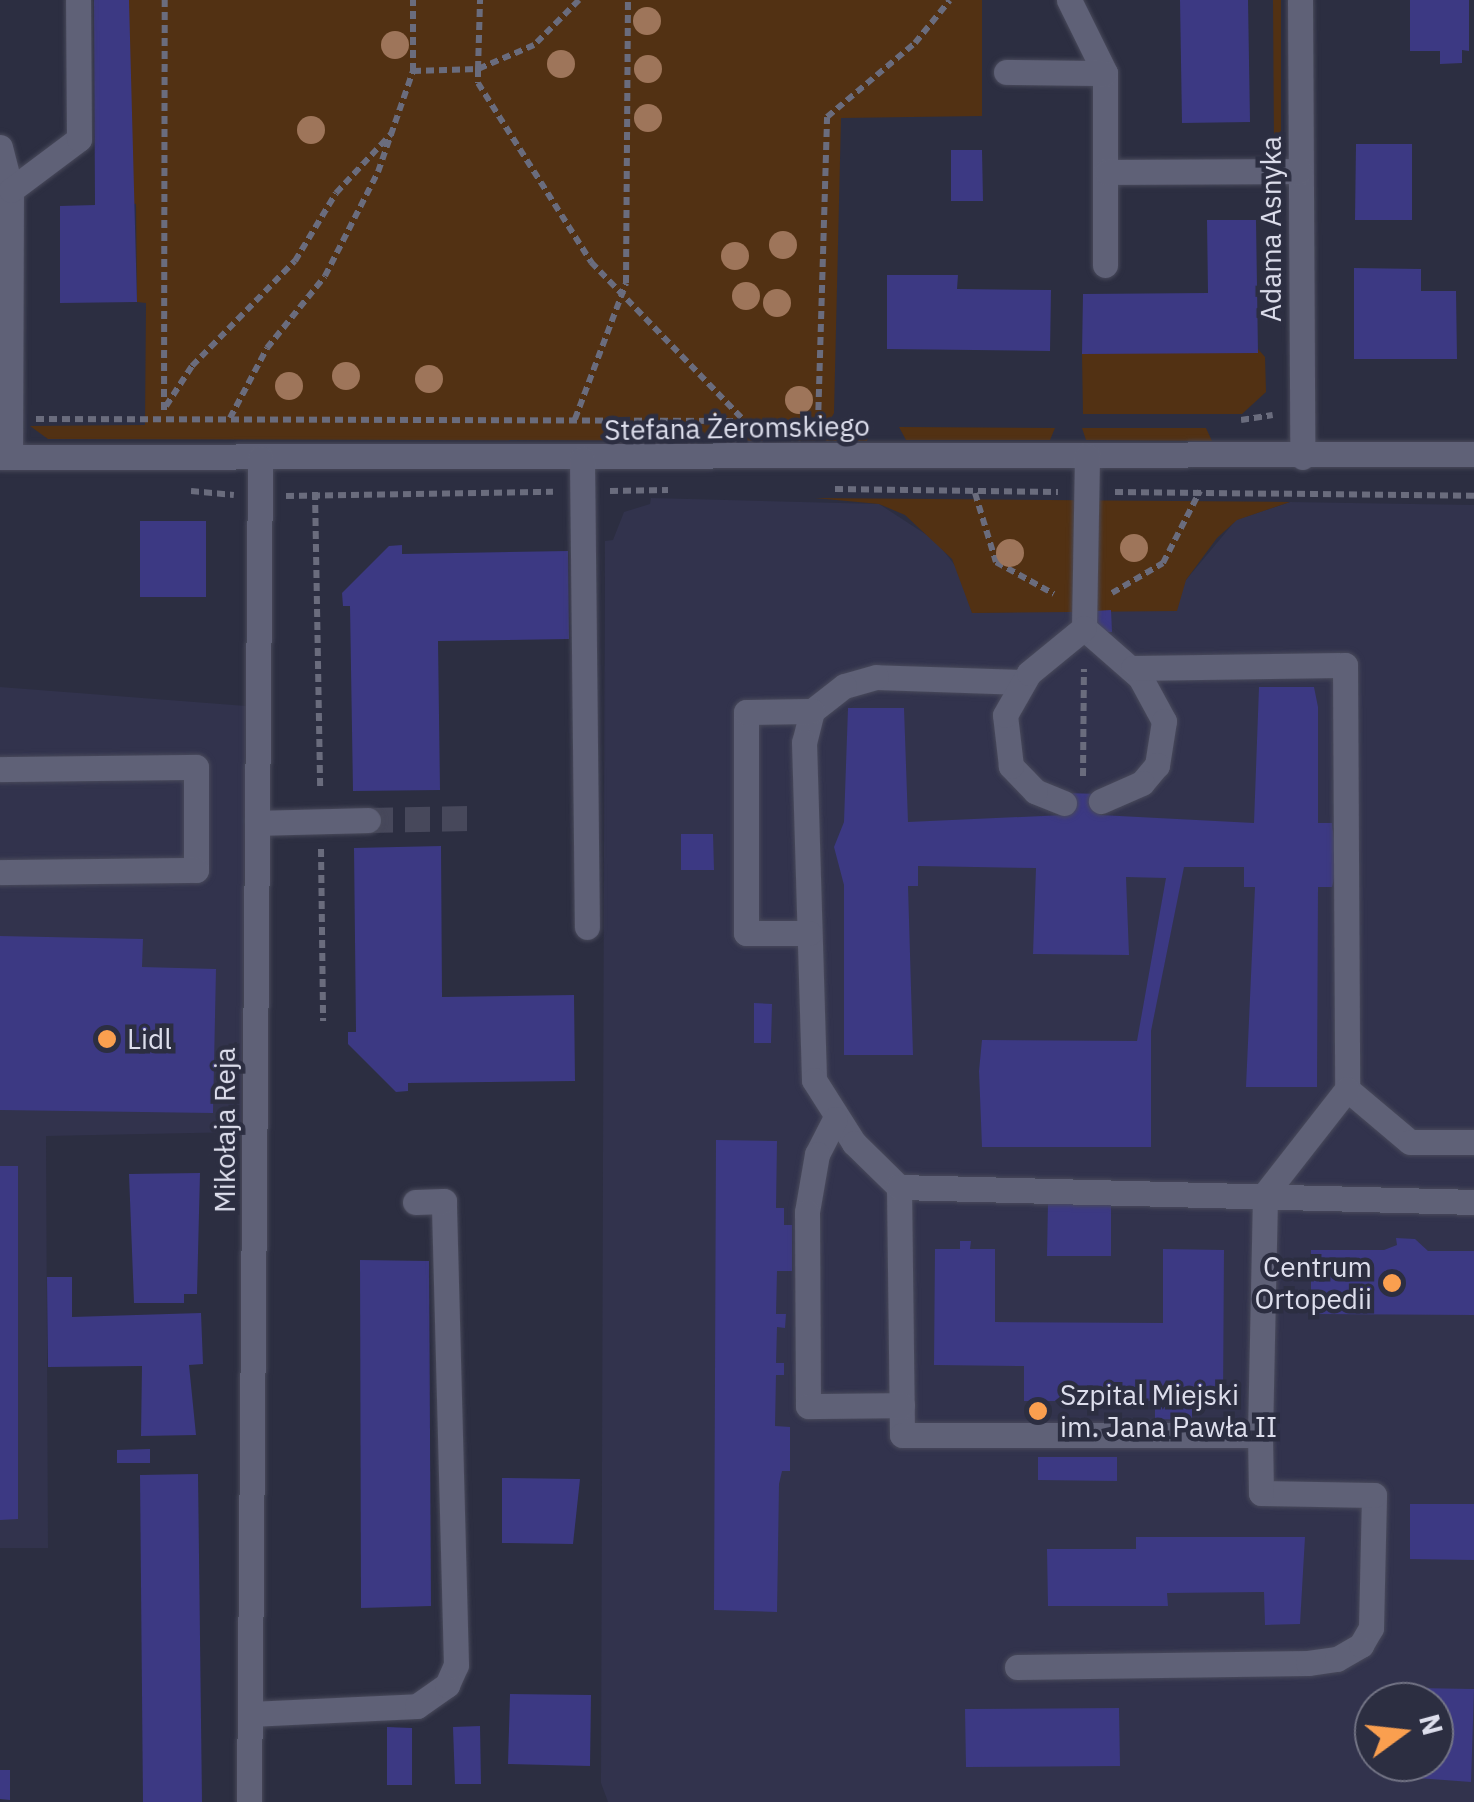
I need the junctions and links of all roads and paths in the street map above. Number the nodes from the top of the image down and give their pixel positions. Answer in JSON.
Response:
{"nodes":[{"id":1,"x":78,"y":0,"type":"edge"},
{"id":2,"x":164,"y":0,"type":"edge"},
{"id":3,"x":413,"y":0,"type":"edge"},
{"id":4,"x":480,"y":0,"type":"edge"},
{"id":5,"x":580,"y":0,"type":"edge"},
{"id":6,"x":628,"y":0,"type":"edge"},
{"id":7,"x":950,"y":0,"type":"edge"},
{"id":8,"x":1069,"y":0,"type":"edge"},
{"id":9,"x":1300,"y":0,"type":"edge"},
{"id":10,"x":478,"y":69,"type":"junction"},
{"id":11,"x":412,"y":71,"type":"junction"},
{"id":12,"x":1006,"y":72,"type":"dead end"},
{"id":13,"x":1105,"y":73,"type":"junction"},
{"id":14,"x":394,"y":132,"type":"junction"},
{"id":15,"x":0,"y":147,"type":"edge"},
{"id":16,"x":1300,"y":171,"type":"junction"},
{"id":17,"x":1107,"y":172,"type":"junction"},
{"id":18,"x":11,"y":190,"type":"junction"},
{"id":19,"x":1105,"y":265,"type":"dead end"},
{"id":20,"x":622,"y":294,"type":"junction"},
{"id":21,"x":164,"y":410,"type":"junction"},
{"id":22,"x":230,"y":418,"type":"junction"},
{"id":23,"x":9,"y":419,"type":"junction"},
{"id":24,"x":156,"y":419,"type":"junction"},
{"id":25,"x":575,"y":419,"type":"junction"},
{"id":26,"x":818,"y":423,"type":"dead end"},
{"id":27,"x":1474,"y":454,"type":"edge"},
{"id":28,"x":1087,"y":456,"type":"junction"},
{"id":29,"x":5,"y":457,"type":"edge"},
{"id":30,"x":1302,"y":457,"type":"junction"},
{"id":31,"x":260,"y":458,"type":"junction"},
{"id":32,"x":582,"y":460,"type":"junction"},
{"id":33,"x":677,"y":489,"type":"dead end"},
{"id":34,"x":826,"y":489,"type":"dead end"},
{"id":35,"x":176,"y":490,"type":"dead end"},
{"id":36,"x":1200,"y":491,"type":"junction"},
{"id":37,"x":315,"y":492,"type":"junction"},
{"id":38,"x":582,"y":492,"type":"junction"},
{"id":39,"x":1085,"y":492,"type":"junction"},
{"id":40,"x":974,"y":493,"type":"junction"},
{"id":41,"x":1474,"y":496,"type":"edge"},
{"id":42,"x":260,"y":498,"type":"junction"},
{"id":43,"x":1084,"y":619,"type":"junction"},
{"id":44,"x":1133,"y":668,"type":"junction"},
{"id":45,"x":1022,"y":682,"type":"junction"},
{"id":46,"x":812,"y":711,"type":"junction"},
{"id":47,"x":1083,"y":760,"type":"dead end"},
{"id":48,"x":0,"y":769,"type":"edge"},
{"id":49,"x":1101,"y":802,"type":"dead end"},
{"id":50,"x":1064,"y":803,"type":"dead end"},
{"id":51,"x":368,"y":820,"type":"tunnel mouth"},
{"id":52,"x":320,"y":821,"type":"junction"},
{"id":53,"x":257,"y":823,"type":"junction"},
{"id":54,"x":0,"y":872,"type":"edge"},
{"id":55,"x":587,"y":928,"type":"dead end"},
{"id":56,"x":809,"y":933,"type":"junction"},
{"id":57,"x":323,"y":1021,"type":"dead end"},
{"id":58,"x":1348,"y":1089,"type":"junction"},
{"id":59,"x":835,"y":1119,"type":"junction"},
{"id":60,"x":1474,"y":1142,"type":"edge"},
{"id":61,"x":898,"y":1187,"type":"junction"},
{"id":62,"x":1265,"y":1194,"type":"junction"},
{"id":63,"x":415,"y":1202,"type":"dead end"},
{"id":64,"x":1474,"y":1202,"type":"edge"},
{"id":65,"x":902,"y":1405,"type":"junction"},
{"id":66,"x":1260,"y":1434,"type":"junction"},
{"id":67,"x":1016,"y":1667,"type":"dead end"},
{"id":68,"x":250,"y":1714,"type":"junction"},
{"id":69,"x":249,"y":1802,"type":"edge"}],
"edges":[{"from":1,"to":18,"type":"street"},
{"from":2,"to":21,"type":"path"},
{"from":3,"to":11,"type":"path"},
{"from":4,"to":10,"type":"path"},
{"from":5,"to":10,"type":"path"},
{"from":6,"to":20,"type":"path"},
{"from":7,"to":26,"type":"path"},
{"from":8,"to":13,"type":"street"},
{"from":9,"to":16,"type":"street","name":"Adama Asnyka"},
{"from":10,"to":11,"type":"path"},
{"from":10,"to":20,"type":"path"},
{"from":11,"to":14,"type":"path"},
{"from":12,"to":13,"type":"street"},
{"from":13,"to":17,"type":"street"},
{"from":14,"to":21,"type":"path"},
{"from":14,"to":22,"type":"path"},
{"from":15,"to":18,"type":"street"},
{"from":16,"to":17,"type":"street"},
{"from":16,"to":30,"type":"street","name":"Adama Asnyka"},
{"from":17,"to":19,"type":"street"},
{"from":18,"to":23,"type":"street"},
{"from":20,"to":25,"type":"path"},
{"from":20,"to":25,"type":"path"},
{"from":21,"to":24,"type":"path"},
{"from":22,"to":24,"type":"path"},
{"from":22,"to":25,"type":"path"},
{"from":23,"to":24,"type":"path"},
{"from":23,"to":29,"type":"street"},
{"from":27,"to":30,"type":"street","name":"Stefana Żeromskiego"},
{"from":28,"to":30,"type":"street","name":"Stefana Żeromskiego"},
{"from":28,"to":32,"type":"street","name":"Stefana Żeromskiego"},
{"from":28,"to":39,"type":"street"},
{"from":29,"to":31,"type":"street","name":"Stefana Żeromskiego"},
{"from":31,"to":32,"type":"street","name":"Stefana Żeromskiego"},
{"from":31,"to":42,"type":"street","name":"Mikołaja Reja"},
{"from":32,"to":38,"type":"street"},
{"from":33,"to":38,"type":"path"},
{"from":34,"to":40,"type":"path"},
{"from":35,"to":42,"type":"path"},
{"from":36,"to":39,"type":"path"},
{"from":36,"to":41,"type":"path"},
{"from":36,"to":43,"type":"path"},
{"from":37,"to":38,"type":"path"},
{"from":37,"to":42,"type":"path"},
{"from":37,"to":52,"type":"path"},
{"from":38,"to":55,"type":"street"},
{"from":39,"to":40,"type":"path"},
{"from":39,"to":43,"type":"street"},
{"from":40,"to":43,"type":"path"},
{"from":42,"to":53,"type":"street","name":"Mikołaja Reja"},
{"from":43,"to":44,"type":"street"},
{"from":43,"to":45,"type":"street"},
{"from":43,"to":47,"type":"path"},
{"from":44,"to":49,"type":"street"},
{"from":44,"to":58,"type":"street"},
{"from":45,"to":46,"type":"street"},
{"from":45,"to":50,"type":"street"},
{"from":46,"to":56,"type":"street"},
{"from":46,"to":56,"type":"street"},
{"from":48,"to":54,"type":"street"},
{"from":51,"to":52,"type":"street"},
{"from":52,"to":53,"type":"street"},
{"from":52,"to":57,"type":"path"},
{"from":53,"to":68,"type":"street","name":"Mikołaja Reja"},
{"from":56,"to":59,"type":"street"},
{"from":58,"to":60,"type":"street"},
{"from":58,"to":62,"type":"street"},
{"from":59,"to":61,"type":"street"},
{"from":59,"to":65,"type":"street"},
{"from":61,"to":62,"type":"street"},
{"from":61,"to":65,"type":"street"},
{"from":62,"to":64,"type":"street"},
{"from":62,"to":66,"type":"street"},
{"from":63,"to":68,"type":"street"},
{"from":65,"to":66,"type":"street"},
{"from":66,"to":67,"type":"street"},
{"from":68,"to":69,"type":"street","name":"Mikołaja Reja"}]}
